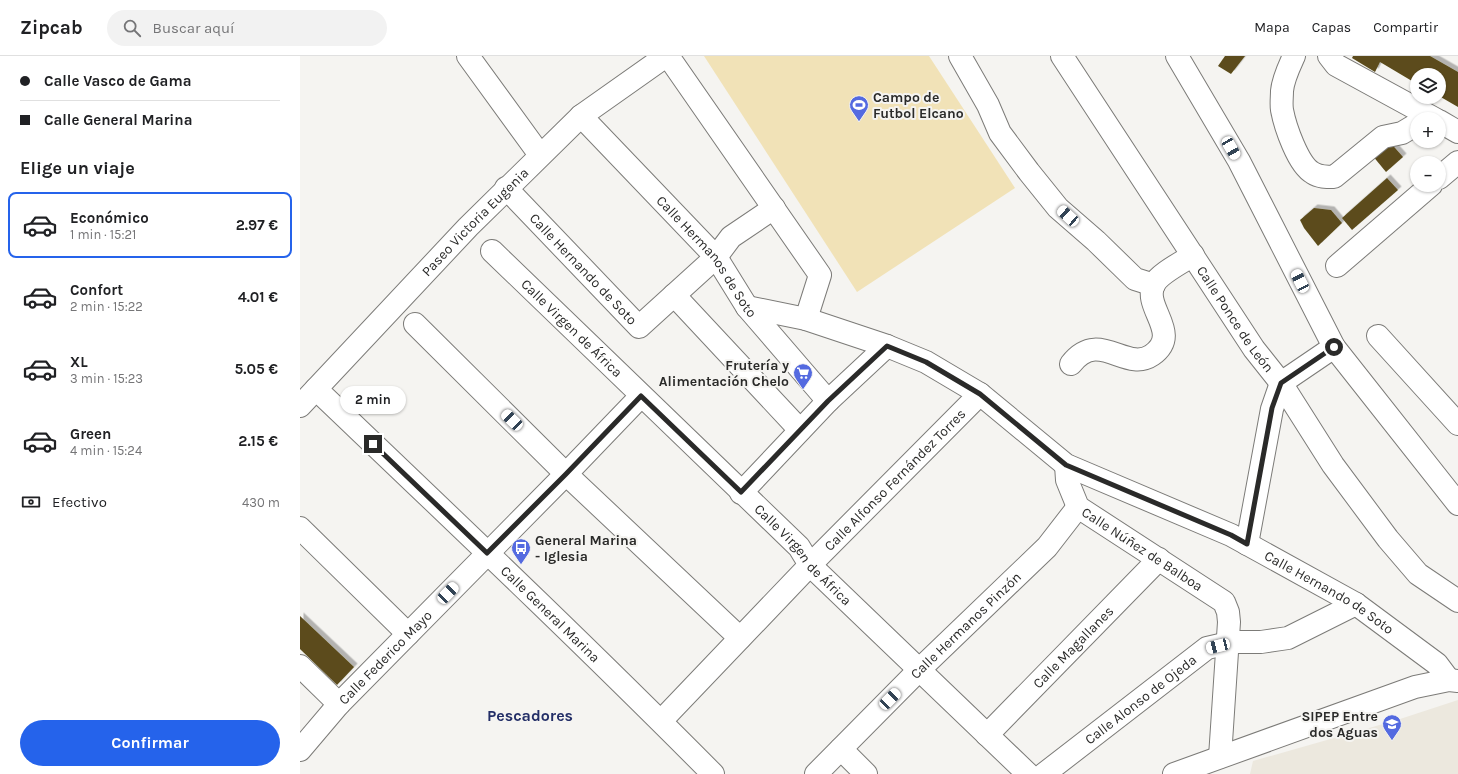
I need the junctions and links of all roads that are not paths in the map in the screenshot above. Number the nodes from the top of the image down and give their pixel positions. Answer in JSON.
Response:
{"nodes":[{"id":1,"x":468,"y":56,"type":"edge"},
{"id":2,"x":667,"y":56,"type":"edge"},
{"id":3,"x":960,"y":56,"type":"edge"},
{"id":4,"x":1062,"y":56,"type":"edge"},
{"id":5,"x":1177,"y":56,"type":"edge"},
{"id":6,"x":1294,"y":56,"type":"edge"},
{"id":7,"x":1312,"y":56,"type":"edge"},
{"id":8,"x":1332,"y":60,"type":"edge"},
{"id":9,"x":1415,"y":112,"type":"edge"},
{"id":10,"x":581,"y":116,"type":"junction"},
{"id":11,"x":1446,"y":127,"type":"edge"},
{"id":12,"x":1410,"y":129,"type":"edge"},
{"id":13,"x":1458,"y":132,"type":"edge"},
{"id":14,"x":540,"y":155,"type":"junction"},
{"id":15,"x":1458,"y":162,"type":"edge"},
{"id":16,"x":1446,"y":172,"type":"edge"},
{"id":17,"x":506,"y":188,"type":"junction"},
{"id":18,"x":1423,"y":192,"type":"edge"},
{"id":19,"x":774,"y":208,"type":"junction"},
{"id":20,"x":492,"y":252,"type":"dead end"},
{"id":21,"x":1193,"y":255,"type":"junction"},
{"id":22,"x":716,"y":257,"type":"junction"},
{"id":23,"x":1337,"y":266,"type":"dead end"},
{"id":24,"x":1154,"y":284,"type":"junction"},
{"id":25,"x":674,"y":295,"type":"junction"},
{"id":26,"x":747,"y":307,"type":"junction"},
{"id":27,"x":806,"y":319,"type":"junction"},
{"id":28,"x":415,"y":324,"type":"dead end"},
{"id":29,"x":1378,"y":336,"type":"dead end"},
{"id":30,"x":887,"y":346,"type":"junction"},
{"id":31,"x":1334,"y":347,"type":"junction"},
{"id":32,"x":1071,"y":364,"type":"dead end"},
{"id":33,"x":1281,"y":383,"type":"junction"},
{"id":34,"x":316,"y":389,"type":"junction"},
{"id":35,"x":980,"y":394,"type":"junction"},
{"id":36,"x":641,"y":396,"type":"junction"},
{"id":37,"x":828,"y":401,"type":"junction"},
{"id":38,"x":300,"y":406,"type":"edge"},
{"id":39,"x":1458,"y":424,"type":"edge"},
{"id":40,"x":800,"y":430,"type":"junction"},
{"id":41,"x":1066,"y":465,"type":"junction"},
{"id":42,"x":566,"y":474,"type":"junction"},
{"id":43,"x":741,"y":492,"type":"junction"},
{"id":44,"x":1458,"y":504,"type":"edge"},
{"id":45,"x":1078,"y":507,"type":"junction"},
{"id":46,"x":300,"y":528,"type":"edge"},
{"id":47,"x":1247,"y":544,"type":"junction"},
{"id":48,"x":487,"y":553,"type":"junction"},
{"id":49,"x":1159,"y":559,"type":"junction"},
{"id":50,"x":810,"y":565,"type":"junction"},
{"id":51,"x":1458,"y":602,"type":"edge"},
{"id":52,"x":1356,"y":604,"type":"junction"},
{"id":53,"x":408,"y":634,"type":"junction"},
{"id":54,"x":740,"y":638,"type":"junction"},
{"id":55,"x":1228,"y":643,"type":"junction"},
{"id":56,"x":300,"y":666,"type":"edge"},
{"id":57,"x":920,"y":669,"type":"junction"},
{"id":58,"x":1454,"y":680,"type":"edge"},
{"id":59,"x":339,"y":704,"type":"junction"},
{"id":60,"x":661,"y":721,"type":"junction"},
{"id":61,"x":987,"y":735,"type":"junction"},
{"id":62,"x":841,"y":749,"type":"junction"},
{"id":63,"x":300,"y":750,"type":"edge"},
{"id":64,"x":1220,"y":757,"type":"junction"},
{"id":65,"x":713,"y":774,"type":"edge"},
{"id":66,"x":816,"y":774,"type":"edge"},
{"id":67,"x":866,"y":774,"type":"edge"},
{"id":68,"x":1028,"y":774,"type":"edge"},
{"id":69,"x":1044,"y":774,"type":"edge"},
{"id":70,"x":1174,"y":774,"type":"edge"}],
"edges":[{"from":1,"to":14,"type":"street"},
{"from":2,"to":10,"type":"street","name":"Paseo Victoria Eugenia"},
{"from":2,"to":19,"type":"street"},
{"from":3,"to":24,"type":"street"},
{"from":4,"to":21,"type":"street","name":"Calle Ponce de León"},
{"from":5,"to":31,"type":"street"},
{"from":6,"to":12,"type":"street"},
{"from":7,"to":8,"type":"street"},
{"from":8,"to":9,"type":"street"},
{"from":10,"to":14,"type":"street","name":"Paseo Victoria Eugenia"},
{"from":10,"to":22,"type":"street","name":"Calle Hermanos de Soto"},
{"from":11,"to":13,"type":"street"},
{"from":14,"to":17,"type":"street","name":"Paseo Victoria Eugenia"},
{"from":15,"to":16,"type":"street"},
{"from":17,"to":25,"type":"street","name":"Calle Hernando de Soto"},
{"from":17,"to":34,"type":"street","name":"Paseo Victoria Eugenia"},
{"from":18,"to":23,"type":"street"},
{"from":19,"to":22,"type":"street","name":"Calle Hernando de Soto"},
{"from":19,"to":27,"type":"street"},
{"from":20,"to":36,"type":"street","name":"Calle Virgen de África"},
{"from":21,"to":24,"type":"street"},
{"from":21,"to":33,"type":"street","name":"Calle Ponce de León"},
{"from":22,"to":25,"type":"street","name":"Calle Hernando de Soto"},
{"from":22,"to":26,"type":"street","name":"Calle Hermanos de Soto"},
{"from":24,"to":32,"type":"street"},
{"from":25,"to":40,"type":"street"},
{"from":26,"to":27,"type":"street","name":"Calle Hernando de Soto"},
{"from":26,"to":37,"type":"street","name":"Calle Hermanos de Soto"},
{"from":27,"to":30,"type":"street","name":"Calle Hernando de Soto"},
{"from":28,"to":42,"type":"street"},
{"from":29,"to":39,"type":"street"},
{"from":30,"to":35,"type":"street","name":"Calle Hernando de Soto"},
{"from":30,"to":37,"type":"street"},
{"from":31,"to":33,"type":"street"},
{"from":31,"to":44,"type":"street"},
{"from":33,"to":47,"type":"street"},
{"from":33,"to":51,"type":"street","name":"Calle Ponce de León"},
{"from":34,"to":38,"type":"street","name":"Paseo Victoria Eugenia"},
{"from":34,"to":48,"type":"street","name":"Calle General Marina"},
{"from":35,"to":41,"type":"street","name":"Calle Hernando de Soto"},
{"from":35,"to":50,"type":"street","name":"Calle Alfonso Fernández Torres"},
{"from":36,"to":42,"type":"street","name":"Calle Federico Mayo"},
{"from":36,"to":43,"type":"street","name":"Calle Virgen de África"},
{"from":37,"to":40,"type":"street"},
{"from":40,"to":43,"type":"street"},
{"from":41,"to":45,"type":"street","name":"Calle Núñez de Balboa"},
{"from":41,"to":47,"type":"street","name":"Calle Hernando de Soto"},
{"from":42,"to":48,"type":"street","name":"Calle Federico Mayo"},
{"from":42,"to":54,"type":"street"},
{"from":43,"to":50,"type":"street","name":"Calle Virgen de África"},
{"from":45,"to":49,"type":"street","name":"Calle Núñez de Balboa"},
{"from":45,"to":57,"type":"street","name":"Calle Hermanos Pinzón"},
{"from":46,"to":53,"type":"street"},
{"from":47,"to":52,"type":"street","name":"Calle Hernando de Soto"},
{"from":48,"to":53,"type":"street","name":"Calle Federico Mayo"},
{"from":48,"to":60,"type":"street","name":"Calle General Marina"},
{"from":49,"to":55,"type":"street","name":"Calle Núñez de Balboa"},
{"from":49,"to":61,"type":"street","name":"Calle Magallanes"},
{"from":50,"to":54,"type":"street","name":"Calle Alfonso Fernández Torres"},
{"from":50,"to":57,"type":"street","name":"Calle Virgen de África"},
{"from":52,"to":55,"type":"street","name":"Calle Alonso de Ojeda"},
{"from":52,"to":58,"type":"street","name":"Calle Hernando de Soto"},
{"from":53,"to":59,"type":"street","name":"Calle Federico Mayo"},
{"from":54,"to":60,"type":"street","name":"Calle Alfonso Fernández Torres"},
{"from":55,"to":64,"type":"street"},
{"from":55,"to":69,"type":"street","name":"Calle Alonso de Ojeda"},
{"from":56,"to":59,"type":"street"},
{"from":57,"to":61,"type":"street","name":"Calle Virgen de África"},
{"from":57,"to":62,"type":"street","name":"Calle Hermanos Pinzón"},
{"from":58,"to":64,"type":"street"},
{"from":59,"to":63,"type":"street","name":"Calle Federico Mayo"},
{"from":60,"to":65,"type":"street","name":"Calle General Marina"},
{"from":61,"to":68,"type":"street","name":"Calle Virgen de África"},
{"from":62,"to":66,"type":"street","name":"Calle Hermanos Pinzón"},
{"from":62,"to":67,"type":"street"},
{"from":64,"to":70,"type":"street"}]}
